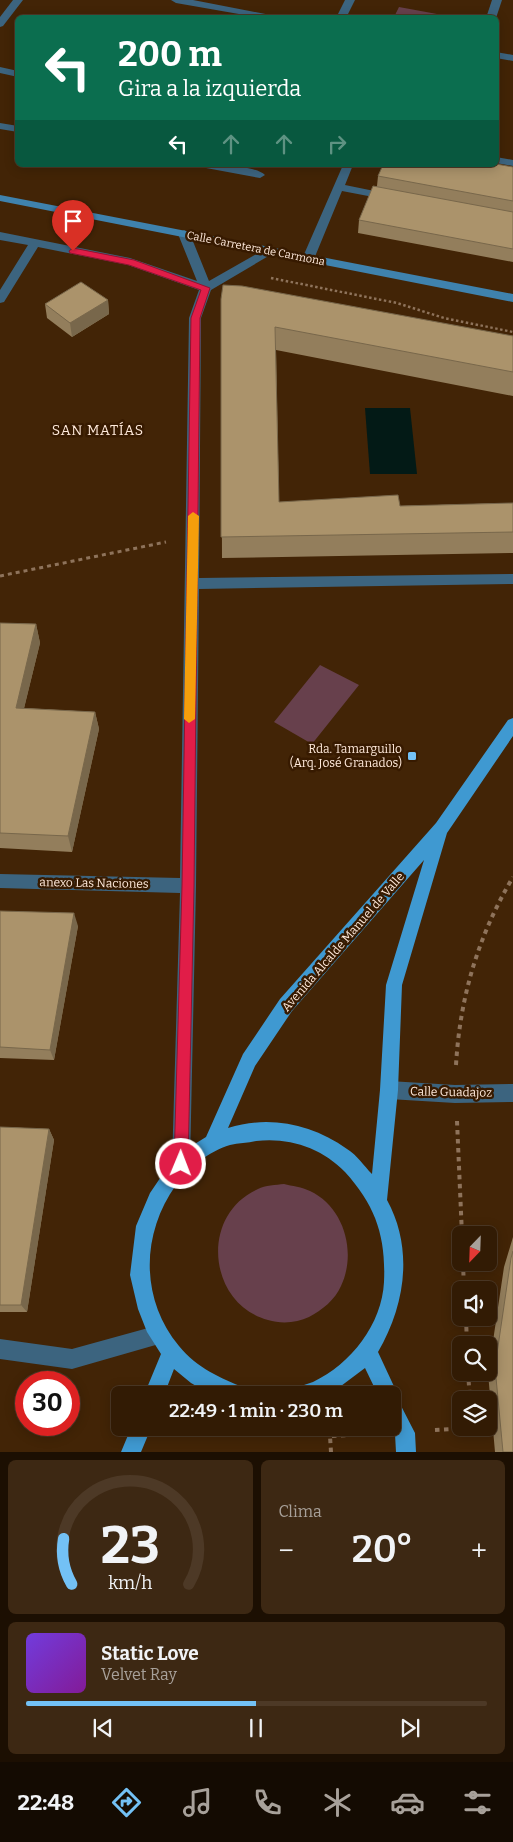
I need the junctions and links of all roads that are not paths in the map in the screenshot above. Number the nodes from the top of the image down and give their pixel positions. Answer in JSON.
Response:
{"nodes":[{"id":1,"x":18,"y":0,"type":"edge"},
{"id":2,"x":181,"y":0,"type":"edge"},
{"id":3,"x":350,"y":0,"type":"edge"},
{"id":4,"x":497,"y":0,"type":"edge"},
{"id":5,"x":264,"y":15,"type":"edge"},
{"id":6,"x":342,"y":15,"type":"edge"},
{"id":7,"x":492,"y":15,"type":"edge"},
{"id":8,"x":2,"y":18,"type":"edge"},
{"id":9,"x":15,"y":18,"type":"edge"},
{"id":10,"x":499,"y":56,"type":"edge"},
{"id":11,"x":513,"y":58,"type":"edge"},
{"id":12,"x":0,"y":70,"type":"edge"},
{"id":13,"x":15,"y":73,"type":"edge"},
{"id":14,"x":0,"y":126,"type":"edge"},
{"id":15,"x":15,"y":129,"type":"edge"},
{"id":16,"x":499,"y":161,"type":"edge"},
{"id":17,"x":513,"y":163,"type":"edge"},
{"id":18,"x":217,"y":167,"type":"edge"},
{"id":19,"x":347,"y":167,"type":"edge"},
{"id":20,"x":260,"y":175,"type":"dead end"},
{"id":21,"x":339,"y":187,"type":"junction"},
{"id":22,"x":0,"y":198,"type":"edge"},
{"id":23,"x":397,"y":198,"type":"edge"},
{"id":24,"x":184,"y":234,"type":"junction"},
{"id":25,"x":0,"y":236,"type":"edge"},
{"id":26,"x":34,"y":243,"type":"junction"},
{"id":27,"x":271,"y":251,"type":"junction"},
{"id":28,"x":308,"y":259,"type":"junction"},
{"id":29,"x":206,"y":288,"type":"junction"},
{"id":30,"x":513,"y":298,"type":"edge"},
{"id":31,"x":0,"y":299,"type":"edge"},
{"id":32,"x":513,"y":579,"type":"edge"},
{"id":33,"x":190,"y":584,"type":"junction"},
{"id":34,"x":513,"y":724,"type":"edge"},
{"id":35,"x":442,"y":828,"type":"junction"},
{"id":36,"x":0,"y":881,"type":"edge"},
{"id":37,"x":188,"y":886,"type":"junction"},
{"id":38,"x":389,"y":1090,"type":"junction"},
{"id":39,"x":513,"y":1093,"type":"edge"},
{"id":40,"x":213,"y":1142,"type":"junction"},
{"id":41,"x":181,"y":1164,"type":"junction"},
{"id":42,"x":379,"y":1198,"type":"junction"},
{"id":43,"x":159,"y":1336,"type":"junction"},
{"id":44,"x":0,"y":1349,"type":"edge"},
{"id":45,"x":368,"y":1351,"type":"junction"},
{"id":46,"x":171,"y":1353,"type":"junction"},
{"id":47,"x":158,"y":1386,"type":"edge"},
{"id":48,"x":217,"y":1386,"type":"edge"},
{"id":49,"x":321,"y":1386,"type":"edge"},
{"id":50,"x":384,"y":1386,"type":"edge"},
{"id":51,"x":401,"y":1425,"type":"edge"},
{"id":52,"x":138,"y":1436,"type":"edge"},
{"id":53,"x":131,"y":1452,"type":"edge"},
{"id":54,"x":406,"y":1452,"type":"edge"}],
"edges":[{"from":1,"to":8,"type":"street"},
{"from":2,"to":5,"type":"street"},
{"from":3,"to":6,"type":"street"},
{"from":4,"to":7,"type":"street"},
{"from":8,"to":9,"type":"street"},
{"from":10,"to":11,"type":"street"},
{"from":12,"to":13,"type":"street"},
{"from":14,"to":15,"type":"street"},
{"from":16,"to":17,"type":"street"},
{"from":18,"to":20,"type":"street"},
{"from":19,"to":21,"type":"street"},
{"from":21,"to":23,"type":"street"},
{"from":21,"to":28,"type":"street"},
{"from":22,"to":24,"type":"main road","name":"Calle Carretera de Carmona"},
{"from":24,"to":27,"type":"main road","name":"Calle Carretera de Carmona"},
{"from":24,"to":29,"type":"street"},
{"from":25,"to":26,"type":"street"},
{"from":26,"to":29,"type":"street"},
{"from":26,"to":31,"type":"street"},
{"from":27,"to":28,"type":"main road","name":"Calle Carretera de Carmona"},
{"from":27,"to":29,"type":"street"},
{"from":28,"to":30,"type":"main road","name":"Calle Carretera de Carmona"},
{"from":29,"to":33,"type":"street"},
{"from":32,"to":33,"type":"street"},
{"from":33,"to":37,"type":"street"},
{"from":34,"to":35,"type":"main road","name":"Avenida Alcalde Manuel de Valle"},
{"from":35,"to":38,"type":"main road","name":"Avenida Alcalde Manuel de Valle"},
{"from":35,"to":40,"type":"main road","name":"Avenida Alcalde Manuel de Valle"},
{"from":36,"to":37,"type":"street","name":"anexo Las Naciones"},
{"from":37,"to":41,"type":"street"},
{"from":38,"to":39,"type":"street","name":"Calle Guadajoz"},
{"from":38,"to":42,"type":"main road","name":"Avenida Alcalde Manuel de Valle"},
{"from":40,"to":41,"type":"main road"},
{"from":40,"to":42,"type":"main road"},
{"from":41,"to":43,"type":"main road"},
{"from":42,"to":45,"type":"main road"},
{"from":43,"to":44,"type":"street"},
{"from":43,"to":46,"type":"main road"},
{"from":45,"to":49,"type":"main road"},
{"from":45,"to":50,"type":"main road"},
{"from":46,"to":47,"type":"main road"},
{"from":46,"to":48,"type":"main road"},
{"from":51,"to":54,"type":"main road"},
{"from":52,"to":53,"type":"main road"}]}
